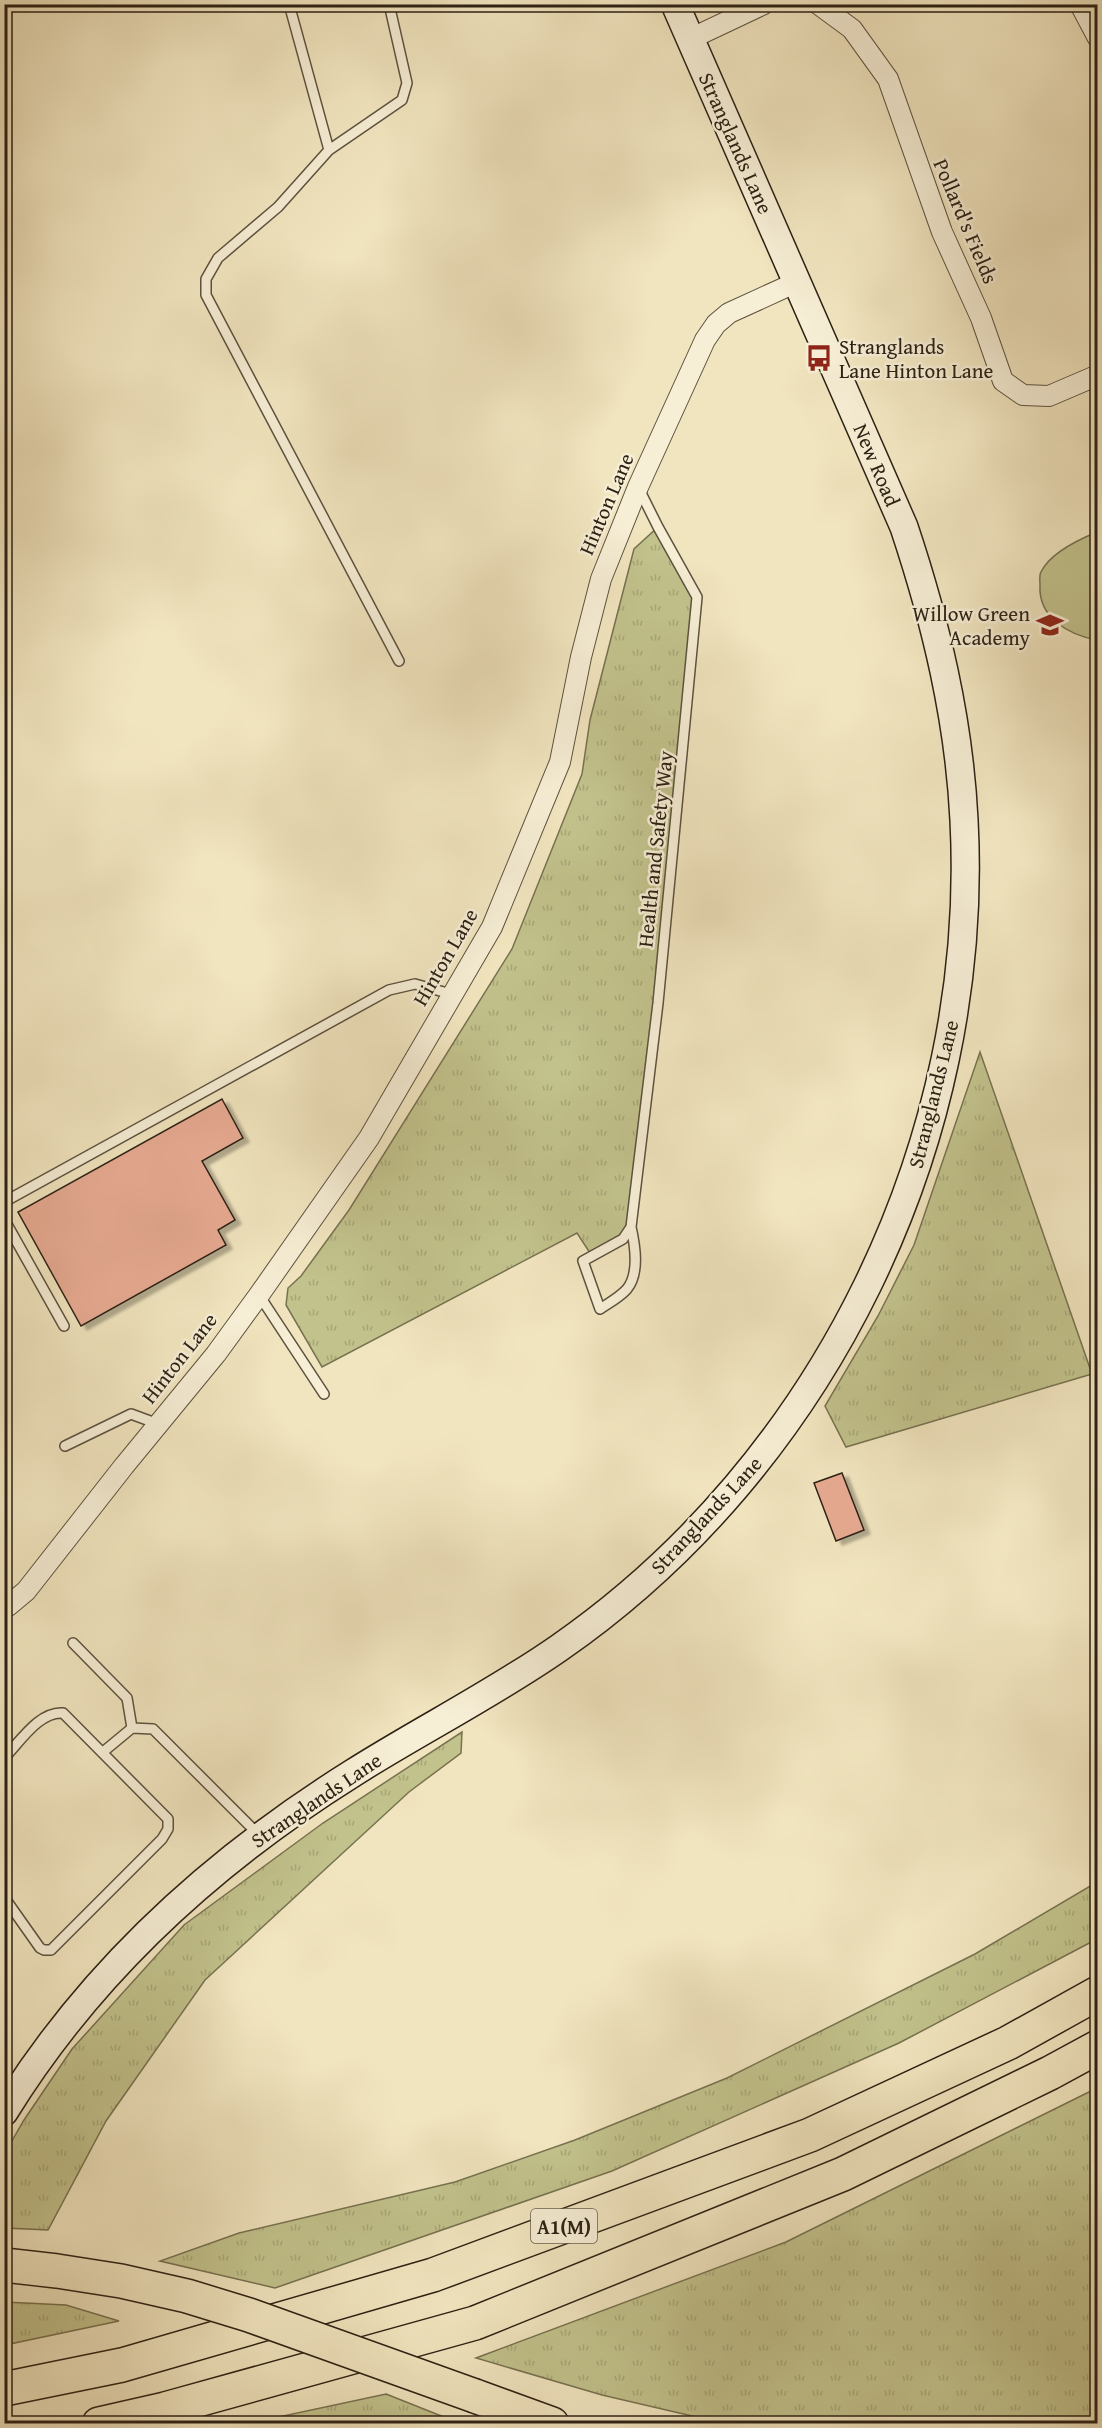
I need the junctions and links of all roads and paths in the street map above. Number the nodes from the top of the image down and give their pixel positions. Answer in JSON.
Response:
{"nodes":[{"id":1,"x":289,"y":4,"type":"edge"},
{"id":2,"x":389,"y":4,"type":"edge"},
{"id":3,"x":675,"y":4,"type":"edge"},
{"id":4,"x":764,"y":4,"type":"edge"},
{"id":5,"x":818,"y":4,"type":"edge"},
{"id":6,"x":1080,"y":4,"type":"edge"},
{"id":7,"x":1098,"y":38,"type":"edge"},
{"id":8,"x":690,"y":39,"type":"junction"},
{"id":9,"x":329,"y":150,"type":"junction"},
{"id":10,"x":797,"y":282,"type":"junction"},
{"id":11,"x":1098,"y":375,"type":"edge"},
{"id":12,"x":638,"y":487,"type":"junction"},
{"id":13,"x":942,"y":655,"type":"joint"},
{"id":14,"x":399,"y":661,"type":"dead end"},
{"id":15,"x":451,"y":994,"type":"junction"},
{"id":16,"x":4,"y":1202,"type":"edge"},
{"id":17,"x":4,"y":1220,"type":"edge"},
{"id":18,"x":631,"y":1227,"type":"junction"},
{"id":19,"x":259,"y":1295,"type":"junction"},
{"id":20,"x":64,"y":1326,"type":"dead end"},
{"id":21,"x":324,"y":1394,"type":"dead end"},
{"id":22,"x":158,"y":1424,"type":"junction"},
{"id":23,"x":65,"y":1446,"type":"dead end"},
{"id":24,"x":6,"y":1607,"type":"edge"},
{"id":25,"x":73,"y":1642,"type":"dead end"},
{"id":26,"x":132,"y":1728,"type":"junction"},
{"id":27,"x":103,"y":1752,"type":"junction"},
{"id":28,"x":4,"y":1758,"type":"edge"},
{"id":29,"x":260,"y":1836,"type":"junction"},
{"id":30,"x":4,"y":1897,"type":"edge"},
{"id":31,"x":1098,"y":1993,"type":"edge"},
{"id":32,"x":1098,"y":2047,"type":"edge"},
{"id":33,"x":4,"y":2112,"type":"edge"},
{"id":34,"x":4,"y":2265,"type":"edge"},
{"id":35,"x":4,"y":2389,"type":"edge"},
{"id":36,"x":99,"y":2424,"type":"edge"},
{"id":37,"x":552,"y":2424,"type":"edge"}],
"edges":[{"from":1,"to":9,"type":"lane"},
{"from":2,"to":9,"type":"lane"},
{"from":3,"to":8,"type":"main road","name":"Stranglands Lane"},
{"from":4,"to":8,"type":"street"},
{"from":5,"to":11,"type":"street","name":"Pollard's Fields"},
{"from":6,"to":7,"type":"street"},
{"from":8,"to":10,"type":"main road","name":"Stranglands Lane"},
{"from":9,"to":14,"type":"lane"},
{"from":10,"to":12,"type":"street","name":"Hinton Lane"},
{"from":10,"to":13,"type":"main road","name":"New Road"},
{"from":12,"to":15,"type":"street","name":"Hinton Lane"},
{"from":12,"to":18,"type":"lane","name":"Health and Safety Way"},
{"from":13,"to":29,"type":"main road","name":"Stranglands Lane"},
{"from":15,"to":16,"type":"lane"},
{"from":15,"to":19,"type":"street","name":"Hinton Lane"},
{"from":17,"to":20,"type":"lane"},
{"from":18,"to":18,"type":"lane","name":"Health and Safety Way"},
{"from":19,"to":21,"type":"lane"},
{"from":19,"to":22,"type":"street","name":"Hinton Lane"},
{"from":22,"to":23,"type":"lane"},
{"from":22,"to":24,"type":"street","name":"Hinton Lane"},
{"from":25,"to":26,"type":"lane"},
{"from":26,"to":27,"type":"lane"},
{"from":26,"to":29,"type":"lane"},
{"from":27,"to":28,"type":"lane"},
{"from":27,"to":30,"type":"lane"},
{"from":29,"to":33,"type":"main road","name":"Stranglands Lane"},
{"from":31,"to":35,"type":"highway","number":"A1(M)"},
{"from":32,"to":36,"type":"highway","number":"A1(M)"},
{"from":34,"to":37,"type":"highway","bridge":true}]}
